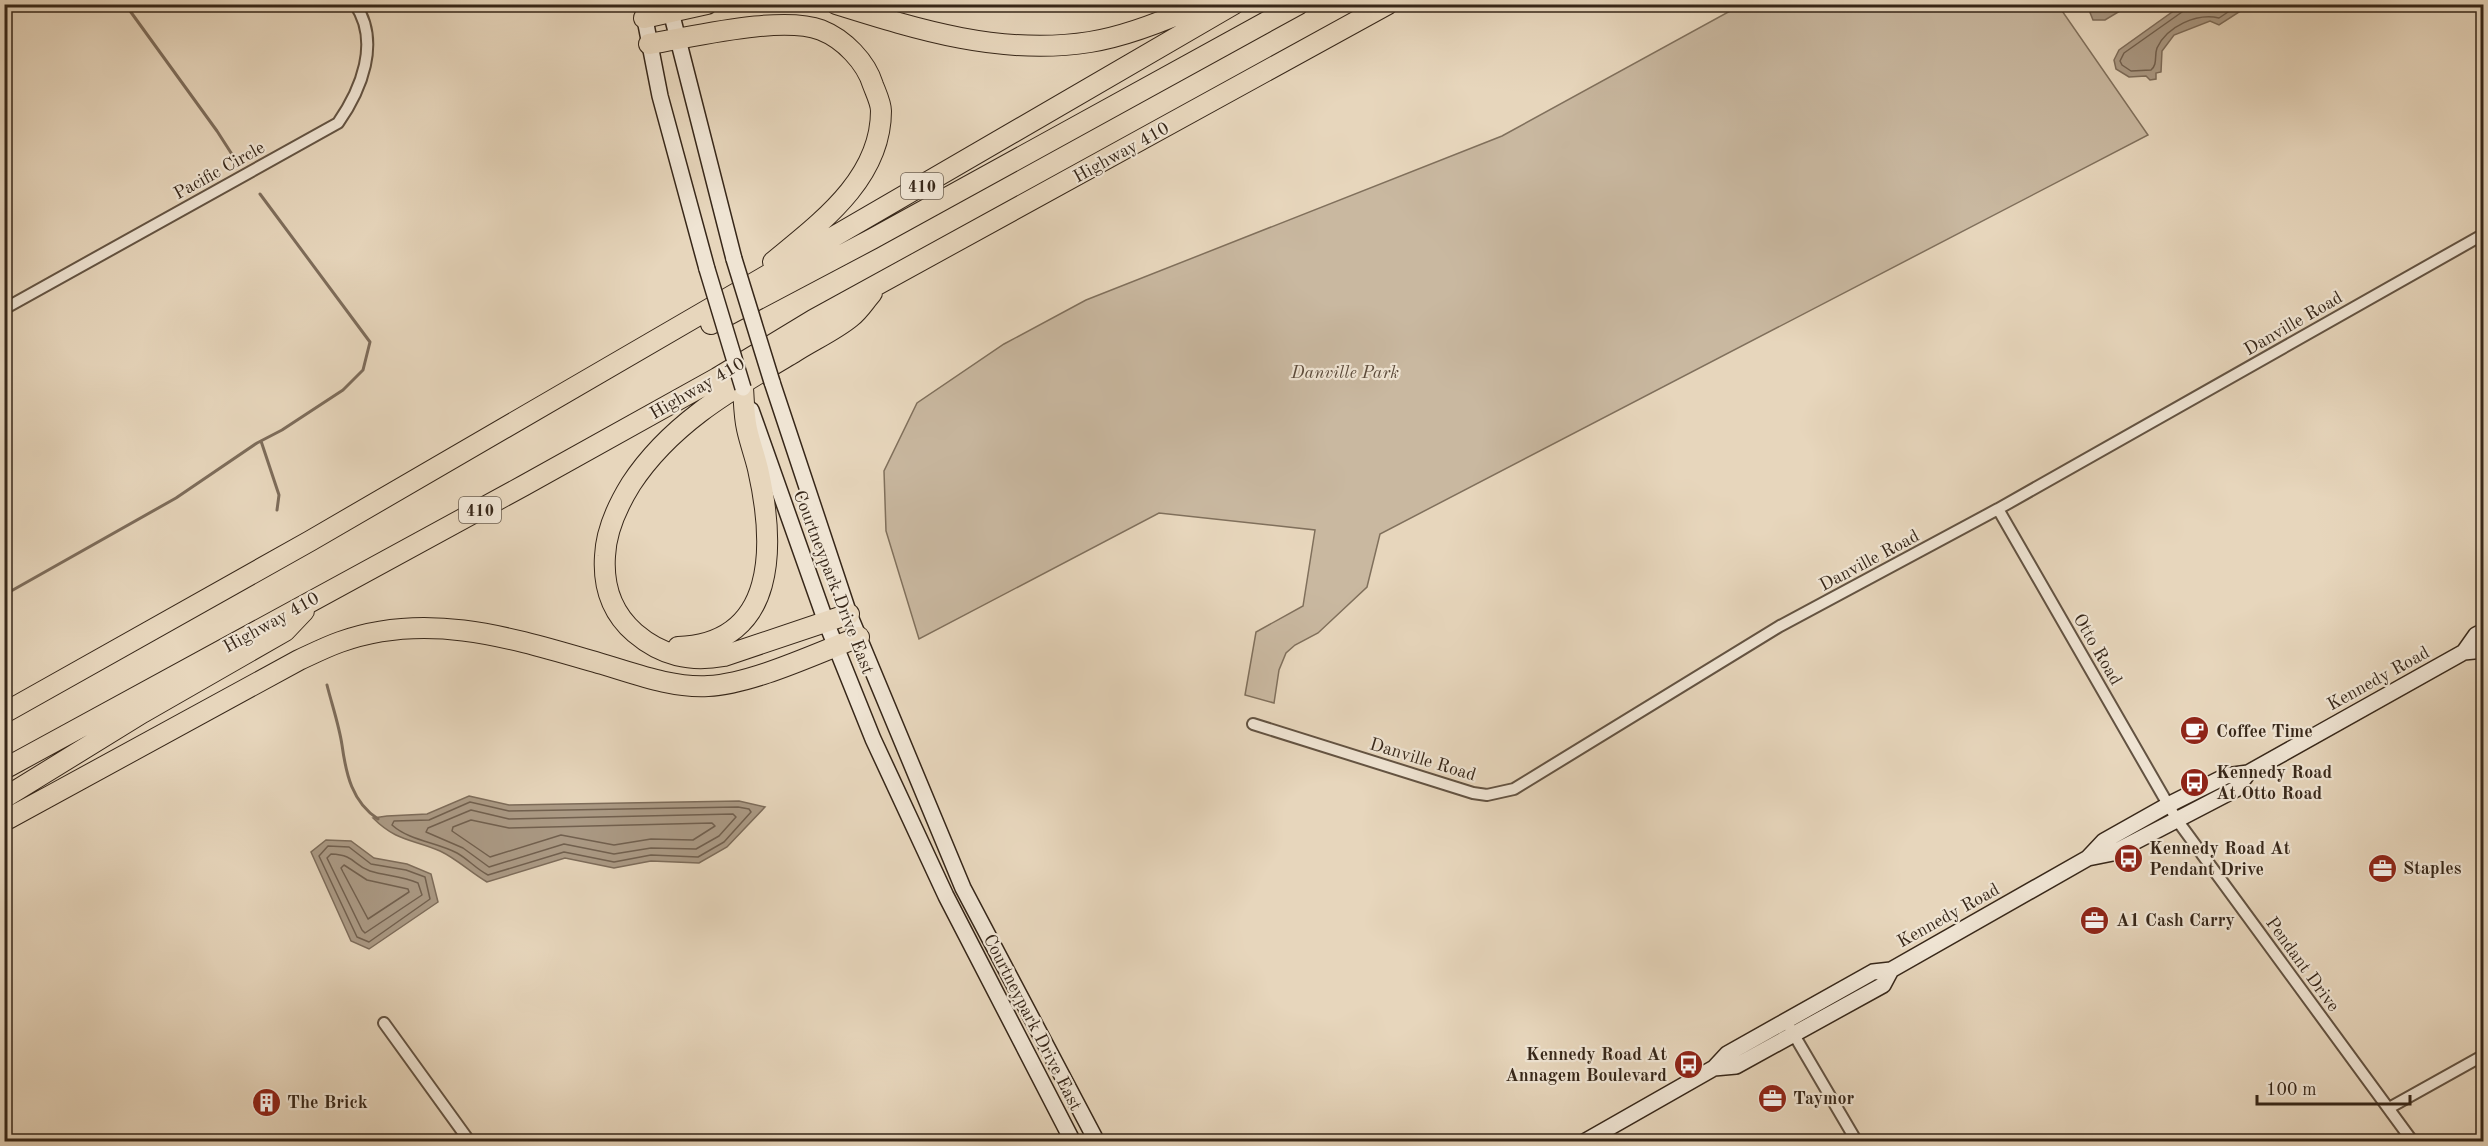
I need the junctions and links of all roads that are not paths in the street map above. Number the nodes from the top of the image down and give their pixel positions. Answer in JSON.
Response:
{"nodes":[{"id":1,"x":355,"y":4,"type":"edge"},
{"id":2,"x":707,"y":4,"type":"edge"},
{"id":3,"x":836,"y":4,"type":"edge"},
{"id":4,"x":1202,"y":4,"type":"edge"},
{"id":5,"x":1234,"y":4,"type":"edge"},
{"id":6,"x":1299,"y":4,"type":"edge"},
{"id":7,"x":1388,"y":4,"type":"edge"},
{"id":8,"x":670,"y":8,"type":"edge"},
{"id":9,"x":643,"y":11,"type":"edge"},
{"id":10,"x":676,"y":39,"type":"junction"},
{"id":11,"x":649,"y":44,"type":"junction"},
{"id":12,"x":2484,"y":234,"type":"edge"},
{"id":13,"x":880,"y":284,"type":"junction"},
{"id":14,"x":4,"y":309,"type":"edge"},
{"id":15,"x":610,"y":367,"type":"junction"},
{"id":16,"x":743,"y":388,"type":"junction"},
{"id":17,"x":1998,"y":509,"type":"junction"},
{"id":18,"x":310,"y":541,"type":"junction"},
{"id":19,"x":319,"y":596,"type":"junction"},
{"id":20,"x":849,"y":614,"type":"junction"},
{"id":21,"x":826,"y":622,"type":"junction"},
{"id":22,"x":633,"y":631,"type":"junction"},
{"id":23,"x":2484,"y":631,"type":"edge"},
{"id":24,"x":859,"y":637,"type":"junction"},
{"id":25,"x":835,"y":646,"type":"junction"},
{"id":26,"x":2484,"y":650,"type":"edge"},
{"id":27,"x":2464,"y":652,"type":"junction"},
{"id":28,"x":4,"y":713,"type":"edge"},
{"id":29,"x":1253,"y":724,"type":"dead end"},
{"id":30,"x":4,"y":769,"type":"edge"},
{"id":31,"x":2248,"y":773,"type":"junction"},
{"id":32,"x":4,"y":798,"type":"edge"},
{"id":33,"x":2168,"y":805,"type":"junction"},
{"id":34,"x":2176,"y":820,"type":"junction"},
{"id":35,"x":4,"y":821,"type":"edge"},
{"id":36,"x":2088,"y":858,"type":"junction"},
{"id":37,"x":384,"y":1023,"type":"dead end"},
{"id":38,"x":1789,"y":1028,"type":"junction"},
{"id":39,"x":2484,"y":1055,"type":"edge"},
{"id":40,"x":2389,"y":1108,"type":"junction"},
{"id":41,"x":470,"y":1142,"type":"edge"},
{"id":42,"x":1073,"y":1142,"type":"edge"},
{"id":43,"x":1097,"y":1142,"type":"edge"},
{"id":44,"x":1584,"y":1142,"type":"edge"},
{"id":45,"x":1857,"y":1142,"type":"edge"},
{"id":46,"x":2414,"y":1142,"type":"edge"}],
"edges":[{"from":1,"to":14,"type":"street","name":"Pacific Circle"},
{"from":2,"to":8,"type":"highway"},
{"from":3,"to":4,"type":"highway"},
{"from":5,"to":15,"type":"highway","number":"410"},
{"from":6,"to":18,"type":"highway"},
{"from":7,"to":13,"type":"highway","name":"Highway 410","number":"410"},
{"from":8,"to":9,"type":"highway"},
{"from":8,"to":10,"type":"main road","name":"Courtneypark Drive East"},
{"from":9,"to":11,"type":"main road","name":"Courtneypark Drive East"},
{"from":10,"to":11,"type":"highway"},
{"from":10,"to":15,"type":"highway"},
{"from":10,"to":20,"type":"main road","name":"Courtneypark Drive East","bridge":true},
{"from":11,"to":16,"type":"main road","name":"Courtneypark Drive East","bridge":true},
{"from":12,"to":17,"type":"street","name":"Danville Road"},
{"from":13,"to":19,"type":"highway","name":"Highway 410","number":"410"},
{"from":13,"to":22,"type":"highway"},
{"from":15,"to":18,"type":"highway","number":"410"},
{"from":16,"to":21,"type":"main road","name":"Courtneypark Drive East"},
{"from":16,"to":22,"type":"highway"},
{"from":17,"to":29,"type":"street","name":"Danville Road"},
{"from":17,"to":33,"type":"street","name":"Otto Road"},
{"from":18,"to":28,"type":"highway","number":"410"},
{"from":19,"to":30,"type":"highway","name":"Highway 410","number":"410"},
{"from":19,"to":32,"type":"highway"},
{"from":20,"to":21,"type":"highway"},
{"from":20,"to":24,"type":"main road","name":"Courtneypark Drive East"},
{"from":21,"to":22,"type":"highway"},
{"from":21,"to":25,"type":"main road","name":"Courtneypark Drive East"},
{"from":23,"to":27,"type":"main road","name":"Kennedy Road"},
{"from":24,"to":25,"type":"highway"},
{"from":24,"to":43,"type":"main road","name":"Courtneypark Drive East"},
{"from":25,"to":35,"type":"highway"},
{"from":25,"to":42,"type":"main road","name":"Courtneypark Drive East"},
{"from":26,"to":27,"type":"main road","name":"Kennedy Road"},
{"from":27,"to":31,"type":"main road","name":"Kennedy Road"},
{"from":31,"to":33,"type":"main road","name":"Kennedy Road"},
{"from":31,"to":34,"type":"main road","name":"Kennedy Road"},
{"from":33,"to":34,"type":"street","name":"Pendant Drive"},
{"from":33,"to":36,"type":"main road","name":"Kennedy Road"},
{"from":34,"to":36,"type":"main road","name":"Kennedy Road"},
{"from":34,"to":40,"type":"street","name":"Pendant Drive"},
{"from":36,"to":38,"type":"main road","name":"Kennedy Road"},
{"from":37,"to":41,"type":"street"},
{"from":38,"to":44,"type":"main road","name":"Kennedy Road"},
{"from":38,"to":45,"type":"street"},
{"from":39,"to":40,"type":"street"},
{"from":40,"to":46,"type":"street","name":"Pendant Drive"}]}
